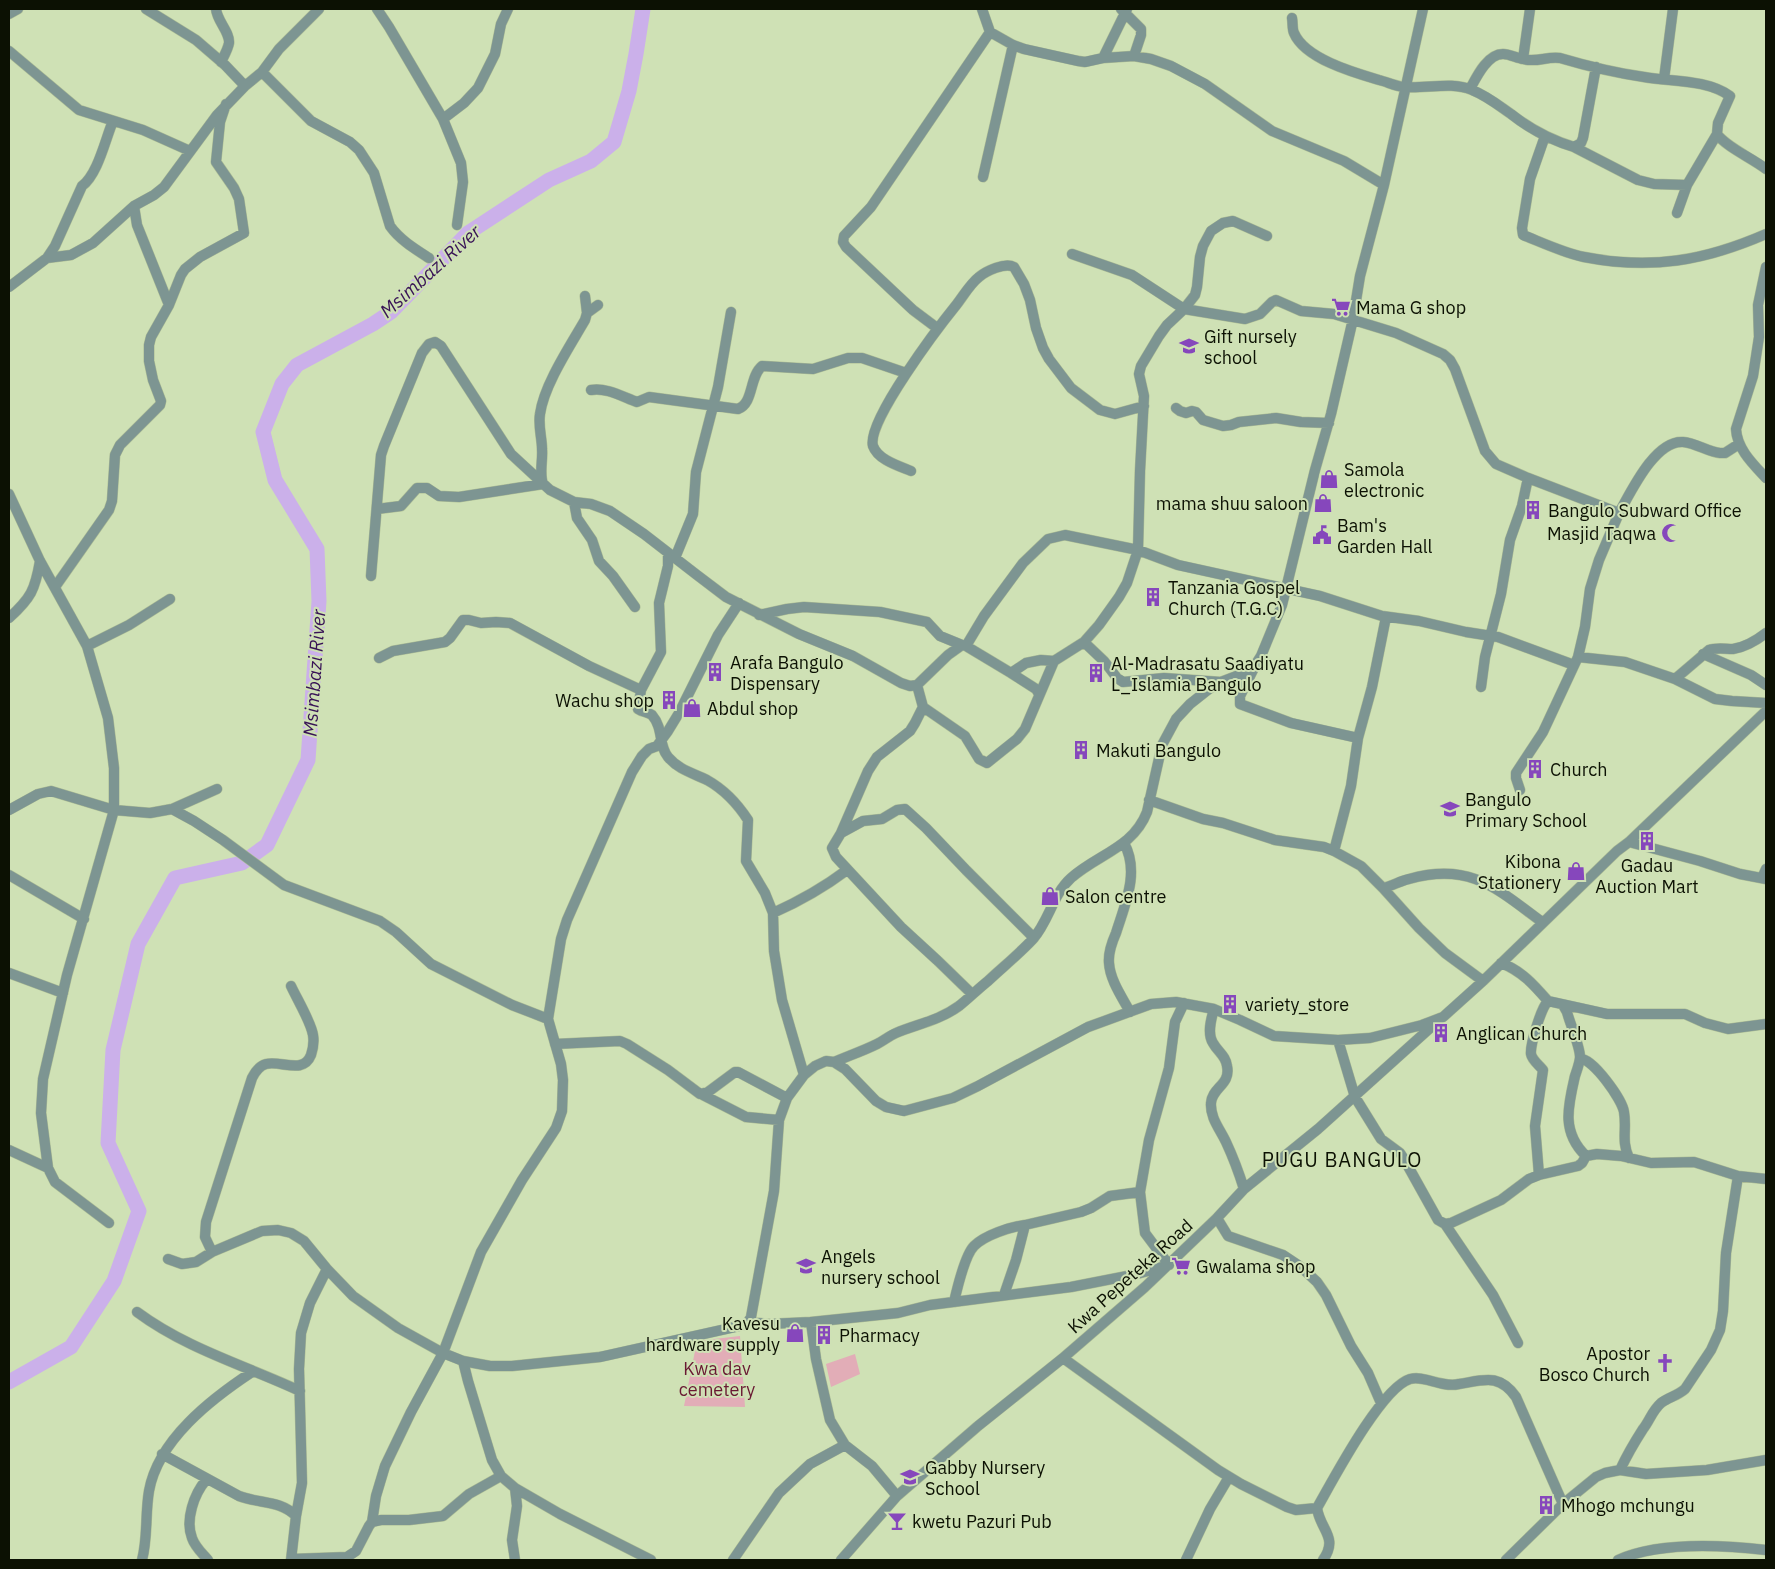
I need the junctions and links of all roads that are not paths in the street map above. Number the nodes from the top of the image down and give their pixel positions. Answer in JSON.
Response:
{"nodes":[{"id":1,"x":18,"y":9,"type":"edge"},
{"id":2,"x":146,"y":9,"type":"edge"},
{"id":3,"x":216,"y":9,"type":"edge"},
{"id":4,"x":319,"y":9,"type":"edge"},
{"id":5,"x":376,"y":9,"type":"edge"},
{"id":6,"x":508,"y":9,"type":"edge"},
{"id":7,"x":982,"y":9,"type":"edge"},
{"id":8,"x":1423,"y":9,"type":"edge"},
{"id":9,"x":1530,"y":9,"type":"edge"},
{"id":10,"x":1673,"y":9,"type":"edge"},
{"id":11,"x":1124,"y":10,"type":"edge"},
{"id":12,"x":9,"y":14,"type":"edge"},
{"id":13,"x":1292,"y":18,"type":"dead end"},
{"id":14,"x":990,"y":32,"type":"junction"},
{"id":15,"x":1014,"y":45,"type":"junction"},
{"id":16,"x":9,"y":51,"type":"edge"},
{"id":17,"x":1134,"y":56,"type":"junction"},
{"id":18,"x":1103,"y":58,"type":"junction"},
{"id":19,"x":1523,"y":60,"type":"junction"},
{"id":20,"x":221,"y":62,"type":"junction"},
{"id":21,"x":1596,"y":67,"type":"junction"},
{"id":22,"x":262,"y":72,"type":"junction"},
{"id":23,"x":1664,"y":79,"type":"junction"},
{"id":24,"x":245,"y":86,"type":"junction"},
{"id":25,"x":1404,"y":87,"type":"junction"},
{"id":26,"x":1470,"y":89,"type":"junction"},
{"id":27,"x":226,"y":104,"type":"junction"},
{"id":28,"x":443,"y":119,"type":"junction"},
{"id":29,"x":113,"y":121,"type":"junction"},
{"id":30,"x":1717,"y":134,"type":"junction"},
{"id":31,"x":1545,"y":136,"type":"junction"},
{"id":32,"x":1574,"y":147,"type":"junction"},
{"id":33,"x":190,"y":151,"type":"junction"},
{"id":34,"x":1766,"y":169,"type":"edge"},
{"id":35,"x":983,"y":177,"type":"dead end"},
{"id":36,"x":1384,"y":185,"type":"junction"},
{"id":37,"x":1687,"y":185,"type":"junction"},
{"id":38,"x":134,"y":206,"type":"junction"},
{"id":39,"x":1677,"y":213,"type":"dead end"},
{"id":40,"x":457,"y":225,"type":"dead end"},
{"id":41,"x":1766,"y":234,"type":"edge"},
{"id":42,"x":1268,"y":236,"type":"dead end"},
{"id":43,"x":1072,"y":254,"type":"dead end"},
{"id":44,"x":47,"y":258,"type":"junction"},
{"id":45,"x":429,"y":258,"type":"dead end"},
{"id":46,"x":1766,"y":267,"type":"edge"},
{"id":47,"x":9,"y":287,"type":"edge"},
{"id":48,"x":584,"y":296,"type":"dead end"},
{"id":49,"x":169,"y":304,"type":"junction"},
{"id":50,"x":598,"y":305,"type":"dead end"},
{"id":51,"x":1184,"y":310,"type":"junction"},
{"id":52,"x":731,"y":312,"type":"dead end"},
{"id":53,"x":587,"y":313,"type":"junction"},
{"id":54,"x":1353,"y":319,"type":"junction"},
{"id":55,"x":937,"y":328,"type":"junction"},
{"id":56,"x":906,"y":373,"type":"junction"},
{"id":57,"x":591,"y":390,"type":"dead end"},
{"id":58,"x":713,"y":406,"type":"junction"},
{"id":59,"x":1144,"y":406,"type":"junction"},
{"id":60,"x":1176,"y":408,"type":"dead end"},
{"id":61,"x":1329,"y":423,"type":"junction"},
{"id":62,"x":1739,"y":444,"type":"junction"},
{"id":63,"x":911,"y":471,"type":"dead end"},
{"id":64,"x":1528,"y":478,"type":"junction"},
{"id":65,"x":1766,"y":478,"type":"edge"},
{"id":66,"x":543,"y":484,"type":"junction"},
{"id":67,"x":9,"y":494,"type":"edge"},
{"id":68,"x":574,"y":502,"type":"junction"},
{"id":69,"x":376,"y":509,"type":"junction"},
{"id":70,"x":1619,"y":513,"type":"junction"},
{"id":71,"x":1138,"y":550,"type":"junction"},
{"id":72,"x":671,"y":556,"type":"junction"},
{"id":73,"x":40,"y":561,"type":"junction"},
{"id":74,"x":371,"y":576,"type":"dead end"},
{"id":75,"x":55,"y":587,"type":"junction"},
{"id":76,"x":1287,"y":588,"type":"junction"},
{"id":77,"x":170,"y":599,"type":"dead end"},
{"id":78,"x":739,"y":603,"type":"junction"},
{"id":79,"x":635,"y":607,"type":"dead end"},
{"id":80,"x":760,"y":615,"type":"junction"},
{"id":81,"x":1386,"y":617,"type":"junction"},
{"id":82,"x":9,"y":618,"type":"edge"},
{"id":83,"x":1766,"y":633,"type":"edge"},
{"id":84,"x":1490,"y":635,"type":"junction"},
{"id":85,"x":1084,"y":642,"type":"junction"},
{"id":86,"x":964,"y":645,"type":"junction"},
{"id":87,"x":87,"y":646,"type":"junction"},
{"id":88,"x":1703,"y":654,"type":"junction"},
{"id":89,"x":379,"y":658,"type":"dead end"},
{"id":90,"x":1054,"y":661,"type":"junction"},
{"id":91,"x":1576,"y":661,"type":"junction"},
{"id":92,"x":1254,"y":667,"type":"junction"},
{"id":93,"x":1011,"y":672,"type":"junction"},
{"id":94,"x":1675,"y":679,"type":"junction"},
{"id":95,"x":1221,"y":682,"type":"junction"},
{"id":96,"x":917,"y":685,"type":"junction"},
{"id":97,"x":1766,"y":685,"type":"edge"},
{"id":98,"x":1481,"y":687,"type":"dead end"},
{"id":99,"x":641,"y":690,"type":"junction"},
{"id":100,"x":1039,"y":694,"type":"junction"},
{"id":101,"x":1766,"y":703,"type":"edge"},
{"id":102,"x":923,"y":707,"type":"junction"},
{"id":103,"x":1766,"y":711,"type":"edge"},
{"id":104,"x":1358,"y":738,"type":"junction"},
{"id":105,"x":662,"y":740,"type":"junction"},
{"id":106,"x":217,"y":789,"type":"dead end"},
{"id":107,"x":1520,"y":790,"type":"dead end"},
{"id":108,"x":1149,"y":800,"type":"junction"},
{"id":109,"x":172,"y":809,"type":"junction"},
{"id":110,"x":9,"y":810,"type":"edge"},
{"id":111,"x":114,"y":810,"type":"junction"},
{"id":112,"x":841,"y":833,"type":"junction"},
{"id":113,"x":1629,"y":842,"type":"junction"},
{"id":114,"x":1124,"y":843,"type":"junction"},
{"id":115,"x":1334,"y":851,"type":"junction"},
{"id":116,"x":847,"y":870,"type":"junction"},
{"id":117,"x":9,"y":875,"type":"edge"},
{"id":118,"x":1765,"y":875,"type":"edge"},
{"id":119,"x":1383,"y":888,"type":"junction"},
{"id":120,"x":773,"y":913,"type":"junction"},
{"id":121,"x":84,"y":919,"type":"junction"},
{"id":122,"x":1542,"y":922,"type":"junction"},
{"id":123,"x":1034,"y":938,"type":"junction"},
{"id":124,"x":1501,"y":963,"type":"junction"},
{"id":125,"x":9,"y":973,"type":"edge"},
{"id":126,"x":1483,"y":981,"type":"junction"},
{"id":127,"x":291,"y":986,"type":"dead end"},
{"id":128,"x":63,"y":992,"type":"junction"},
{"id":129,"x":972,"y":994,"type":"junction"},
{"id":130,"x":1548,"y":1001,"type":"junction"},
{"id":131,"x":1184,"y":1003,"type":"junction"},
{"id":132,"x":1563,"y":1005,"type":"junction"},
{"id":133,"x":1214,"y":1009,"type":"junction"},
{"id":134,"x":1130,"y":1012,"type":"junction"},
{"id":135,"x":1443,"y":1017,"type":"junction"},
{"id":136,"x":548,"y":1019,"type":"junction"},
{"id":137,"x":1766,"y":1024,"type":"edge"},
{"id":138,"x":1338,"y":1040,"type":"junction"},
{"id":139,"x":555,"y":1044,"type":"junction"},
{"id":140,"x":1581,"y":1059,"type":"junction"},
{"id":141,"x":834,"y":1062,"type":"junction"},
{"id":142,"x":804,"y":1075,"type":"junction"},
{"id":143,"x":703,"y":1095,"type":"junction"},
{"id":144,"x":1354,"y":1097,"type":"junction"},
{"id":145,"x":787,"y":1098,"type":"junction"},
{"id":146,"x":779,"y":1120,"type":"junction"},
{"id":147,"x":9,"y":1150,"type":"edge"},
{"id":148,"x":1586,"y":1156,"type":"junction"},
{"id":149,"x":1629,"y":1158,"type":"junction"},
{"id":150,"x":48,"y":1168,"type":"junction"},
{"id":151,"x":1539,"y":1175,"type":"junction"},
{"id":152,"x":1738,"y":1176,"type":"junction"},
{"id":153,"x":1766,"y":1178,"type":"edge"},
{"id":154,"x":1244,"y":1189,"type":"junction"},
{"id":155,"x":1140,"y":1192,"type":"junction"},
{"id":156,"x":1217,"y":1218,"type":"junction"},
{"id":157,"x":109,"y":1223,"type":"dead end"},
{"id":158,"x":1025,"y":1224,"type":"junction"},
{"id":159,"x":1445,"y":1224,"type":"junction"},
{"id":160,"x":212,"y":1252,"type":"junction"},
{"id":161,"x":168,"y":1259,"type":"dead end"},
{"id":162,"x":1169,"y":1265,"type":"junction"},
{"id":163,"x":327,"y":1269,"type":"junction"},
{"id":164,"x":1004,"y":1295,"type":"junction"},
{"id":165,"x":954,"y":1302,"type":"junction"},
{"id":166,"x":137,"y":1312,"type":"dead end"},
{"id":167,"x":748,"y":1322,"type":"junction"},
{"id":168,"x":811,"y":1322,"type":"junction"},
{"id":169,"x":1518,"y":1343,"type":"dead end"},
{"id":170,"x":443,"y":1353,"type":"junction"},
{"id":171,"x":1063,"y":1358,"type":"junction"},
{"id":172,"x":463,"y":1361,"type":"junction"},
{"id":173,"x":252,"y":1372,"type":"junction"},
{"id":174,"x":300,"y":1391,"type":"junction"},
{"id":175,"x":1381,"y":1403,"type":"junction"},
{"id":176,"x":845,"y":1445,"type":"junction"},
{"id":177,"x":162,"y":1454,"type":"junction"},
{"id":178,"x":1766,"y":1460,"type":"edge"},
{"id":179,"x":1620,"y":1470,"type":"junction"},
{"id":180,"x":501,"y":1476,"type":"junction"},
{"id":181,"x":1229,"y":1477,"type":"junction"},
{"id":182,"x":206,"y":1480,"type":"junction"},
{"id":183,"x":515,"y":1488,"type":"junction"},
{"id":184,"x":897,"y":1496,"type":"junction"},
{"id":185,"x":1563,"y":1504,"type":"junction"},
{"id":186,"x":1317,"y":1508,"type":"junction"},
{"id":187,"x":296,"y":1516,"type":"junction"},
{"id":188,"x":372,"y":1522,"type":"junction"},
{"id":189,"x":1766,"y":1550,"type":"edge"},
{"id":190,"x":142,"y":1560,"type":"edge"},
{"id":191,"x":208,"y":1560,"type":"edge"},
{"id":192,"x":291,"y":1560,"type":"edge"},
{"id":193,"x":515,"y":1560,"type":"edge"},
{"id":194,"x":651,"y":1560,"type":"edge"},
{"id":195,"x":733,"y":1560,"type":"edge"},
{"id":196,"x":841,"y":1560,"type":"edge"},
{"id":197,"x":1186,"y":1560,"type":"edge"},
{"id":198,"x":1323,"y":1560,"type":"edge"},
{"id":199,"x":1506,"y":1560,"type":"edge"},
{"id":200,"x":1618,"y":1560,"type":"edge"}],
"edges":[{"from":1,"to":12,"type":"street"},
{"from":2,"to":20,"type":"street"},
{"from":3,"to":20,"type":"street"},
{"from":4,"to":22,"type":"street"},
{"from":5,"to":28,"type":"street"},
{"from":6,"to":28,"type":"street"},
{"from":7,"to":14,"type":"street"},
{"from":8,"to":25,"type":"street"},
{"from":9,"to":19,"type":"street"},
{"from":10,"to":23,"type":"street"},
{"from":11,"to":17,"type":"street"},
{"from":11,"to":18,"type":"street"},
{"from":13,"to":25,"type":"street"},
{"from":14,"to":15,"type":"street"},
{"from":14,"to":55,"type":"street"},
{"from":15,"to":18,"type":"street"},
{"from":15,"to":35,"type":"street"},
{"from":16,"to":29,"type":"street"},
{"from":17,"to":18,"type":"street"},
{"from":17,"to":36,"type":"street"},
{"from":19,"to":21,"type":"street"},
{"from":19,"to":26,"type":"street"},
{"from":20,"to":24,"type":"street"},
{"from":21,"to":23,"type":"street"},
{"from":21,"to":32,"type":"street"},
{"from":22,"to":24,"type":"street"},
{"from":22,"to":45,"type":"street"},
{"from":23,"to":30,"type":"street"},
{"from":24,"to":27,"type":"street"},
{"from":25,"to":26,"type":"street"},
{"from":25,"to":36,"type":"street"},
{"from":26,"to":31,"type":"street"},
{"from":27,"to":33,"type":"street"},
{"from":27,"to":49,"type":"street"},
{"from":28,"to":40,"type":"street"},
{"from":29,"to":33,"type":"street"},
{"from":29,"to":44,"type":"street"},
{"from":30,"to":34,"type":"street"},
{"from":30,"to":37,"type":"street"},
{"from":31,"to":32,"type":"street"},
{"from":31,"to":41,"type":"street"},
{"from":32,"to":37,"type":"street"},
{"from":33,"to":38,"type":"street"},
{"from":36,"to":54,"type":"street"},
{"from":37,"to":39,"type":"street"},
{"from":38,"to":44,"type":"street"},
{"from":38,"to":49,"type":"street"},
{"from":42,"to":51,"type":"street"},
{"from":43,"to":51,"type":"street"},
{"from":44,"to":47,"type":"street"},
{"from":46,"to":62,"type":"street"},
{"from":48,"to":53,"type":"street"},
{"from":49,"to":75,"type":"street"},
{"from":50,"to":53,"type":"street"},
{"from":51,"to":54,"type":"street"},
{"from":51,"to":59,"type":"street"},
{"from":52,"to":58,"type":"street"},
{"from":53,"to":66,"type":"street"},
{"from":54,"to":61,"type":"street"},
{"from":54,"to":64,"type":"street"},
{"from":55,"to":56,"type":"street"},
{"from":55,"to":59,"type":"street"},
{"from":56,"to":58,"type":"street"},
{"from":56,"to":63,"type":"street"},
{"from":57,"to":58,"type":"street"},
{"from":58,"to":72,"type":"street"},
{"from":59,"to":71,"type":"street"},
{"from":60,"to":61,"type":"street"},
{"from":61,"to":76,"type":"street"},
{"from":62,"to":65,"type":"street"},
{"from":62,"to":70,"type":"street"},
{"from":64,"to":70,"type":"street"},
{"from":64,"to":84,"type":"street"},
{"from":66,"to":68,"type":"street"},
{"from":66,"to":69,"type":"street"},
{"from":66,"to":69,"type":"street"},
{"from":67,"to":73,"type":"street"},
{"from":68,"to":72,"type":"street"},
{"from":68,"to":79,"type":"street"},
{"from":69,"to":74,"type":"street"},
{"from":70,"to":91,"type":"street"},
{"from":71,"to":76,"type":"street"},
{"from":71,"to":85,"type":"street"},
{"from":71,"to":86,"type":"street"},
{"from":72,"to":78,"type":"street"},
{"from":72,"to":99,"type":"street"},
{"from":73,"to":75,"type":"street"},
{"from":73,"to":82,"type":"street"},
{"from":75,"to":87,"type":"street"},
{"from":76,"to":81,"type":"street"},
{"from":76,"to":92,"type":"street"},
{"from":77,"to":87,"type":"street"},
{"from":78,"to":80,"type":"street"},
{"from":78,"to":105,"type":"street"},
{"from":80,"to":86,"type":"street"},
{"from":80,"to":96,"type":"street"},
{"from":81,"to":84,"type":"street"},
{"from":81,"to":104,"type":"street"},
{"from":83,"to":88,"type":"street"},
{"from":84,"to":91,"type":"street"},
{"from":84,"to":98,"type":"street"},
{"from":85,"to":90,"type":"street"},
{"from":85,"to":95,"type":"street"},
{"from":86,"to":93,"type":"street"},
{"from":86,"to":96,"type":"street"},
{"from":87,"to":111,"type":"street"},
{"from":88,"to":94,"type":"street"},
{"from":88,"to":97,"type":"street"},
{"from":89,"to":99,"type":"street"},
{"from":90,"to":93,"type":"street"},
{"from":90,"to":100,"type":"street"},
{"from":91,"to":94,"type":"street"},
{"from":91,"to":107,"type":"street"},
{"from":92,"to":95,"type":"street"},
{"from":92,"to":104,"type":"street"},
{"from":93,"to":100,"type":"street"},
{"from":94,"to":101,"type":"street"},
{"from":95,"to":108,"type":"street"},
{"from":96,"to":102,"type":"street"},
{"from":99,"to":105,"type":"street"},
{"from":100,"to":102,"type":"street"},
{"from":102,"to":112,"type":"street"},
{"from":103,"to":113,"type":"street","name":"Kwa Pepeteka Road"},
{"from":104,"to":115,"type":"street"},
{"from":105,"to":120,"type":"street"},
{"from":105,"to":136,"type":"street"},
{"from":106,"to":109,"type":"street"},
{"from":108,"to":114,"type":"street"},
{"from":108,"to":115,"type":"street"},
{"from":109,"to":111,"type":"street"},
{"from":109,"to":136,"type":"street"},
{"from":110,"to":111,"type":"street"},
{"from":111,"to":121,"type":"street"},
{"from":112,"to":116,"type":"street"},
{"from":112,"to":123,"type":"street"},
{"from":113,"to":118,"type":"street"},
{"from":113,"to":122,"type":"street","name":"Kwa Pepeteka Road"},
{"from":114,"to":123,"type":"street"},
{"from":114,"to":134,"type":"street"},
{"from":115,"to":119,"type":"street"},
{"from":116,"to":120,"type":"street"},
{"from":116,"to":129,"type":"street"},
{"from":117,"to":121,"type":"street"},
{"from":119,"to":122,"type":"street"},
{"from":119,"to":126,"type":"street"},
{"from":120,"to":142,"type":"street"},
{"from":121,"to":128,"type":"street"},
{"from":122,"to":124,"type":"street","name":"Kwa Pepeteka Road"},
{"from":123,"to":129,"type":"street"},
{"from":124,"to":126,"type":"street","name":"Kwa Pepeteka Road"},
{"from":124,"to":130,"type":"street"},
{"from":125,"to":128,"type":"street"},
{"from":126,"to":135,"type":"street","name":"Kwa Pepeteka Road"},
{"from":127,"to":160,"type":"street"},
{"from":128,"to":150,"type":"street"},
{"from":129,"to":141,"type":"street"},
{"from":130,"to":132,"type":"street"},
{"from":130,"to":151,"type":"street"},
{"from":131,"to":133,"type":"street"},
{"from":131,"to":134,"type":"street"},
{"from":131,"to":155,"type":"street"},
{"from":132,"to":137,"type":"street"},
{"from":132,"to":140,"type":"street"},
{"from":133,"to":138,"type":"street"},
{"from":133,"to":154,"type":"street"},
{"from":134,"to":141,"type":"street"},
{"from":135,"to":138,"type":"street"},
{"from":135,"to":144,"type":"street","name":"Kwa Pepeteka Road"},
{"from":136,"to":139,"type":"street"},
{"from":138,"to":144,"type":"street"},
{"from":139,"to":143,"type":"street"},
{"from":139,"to":170,"type":"street"},
{"from":140,"to":148,"type":"street"},
{"from":140,"to":149,"type":"street"},
{"from":141,"to":142,"type":"street"},
{"from":142,"to":145,"type":"street"},
{"from":143,"to":145,"type":"street"},
{"from":143,"to":146,"type":"street"},
{"from":144,"to":154,"type":"street","name":"Kwa Pepeteka Road"},
{"from":144,"to":159,"type":"street"},
{"from":145,"to":146,"type":"street"},
{"from":146,"to":167,"type":"street"},
{"from":147,"to":150,"type":"street"},
{"from":148,"to":149,"type":"street"},
{"from":148,"to":151,"type":"street"},
{"from":149,"to":152,"type":"street"},
{"from":150,"to":157,"type":"street"},
{"from":151,"to":159,"type":"street"},
{"from":152,"to":153,"type":"street"},
{"from":152,"to":179,"type":"street"},
{"from":154,"to":156,"type":"street","name":"Kwa Pepeteka Road"},
{"from":155,"to":158,"type":"street"},
{"from":155,"to":162,"type":"street"},
{"from":156,"to":162,"type":"street","name":"Kwa Pepeteka Road"},
{"from":156,"to":175,"type":"street"},
{"from":158,"to":164,"type":"street"},
{"from":158,"to":165,"type":"street"},
{"from":159,"to":169,"type":"street"},
{"from":160,"to":161,"type":"street"},
{"from":160,"to":163,"type":"street"},
{"from":162,"to":164,"type":"street"},
{"from":162,"to":171,"type":"street","name":"Kwa Pepeteka Road"},
{"from":163,"to":170,"type":"street"},
{"from":163,"to":174,"type":"street"},
{"from":164,"to":165,"type":"street"},
{"from":165,"to":168,"type":"street"},
{"from":166,"to":173,"type":"street"},
{"from":167,"to":168,"type":"street"},
{"from":167,"to":172,"type":"street"},
{"from":168,"to":176,"type":"street"},
{"from":170,"to":172,"type":"street"},
{"from":170,"to":188,"type":"street"},
{"from":171,"to":181,"type":"street"},
{"from":171,"to":184,"type":"street","name":"Kwa Pepeteka Road"},
{"from":172,"to":180,"type":"street"},
{"from":173,"to":174,"type":"street"},
{"from":173,"to":177,"type":"street"},
{"from":174,"to":187,"type":"street"},
{"from":175,"to":185,"type":"street"},
{"from":175,"to":186,"type":"street"},
{"from":176,"to":184,"type":"street"},
{"from":176,"to":195,"type":"street"},
{"from":177,"to":182,"type":"street"},
{"from":177,"to":190,"type":"street"},
{"from":178,"to":179,"type":"street"},
{"from":179,"to":185,"type":"street"},
{"from":180,"to":183,"type":"street"},
{"from":180,"to":188,"type":"street"},
{"from":181,"to":186,"type":"street"},
{"from":181,"to":197,"type":"street"},
{"from":182,"to":187,"type":"street"},
{"from":182,"to":191,"type":"street"},
{"from":183,"to":193,"type":"street"},
{"from":183,"to":194,"type":"street"},
{"from":184,"to":196,"type":"street","name":"Kwa Pepeteka Road"},
{"from":185,"to":199,"type":"street"},
{"from":186,"to":198,"type":"street"},
{"from":187,"to":192,"type":"street"},
{"from":188,"to":192,"type":"street"},
{"from":189,"to":200,"type":"street"}]}
